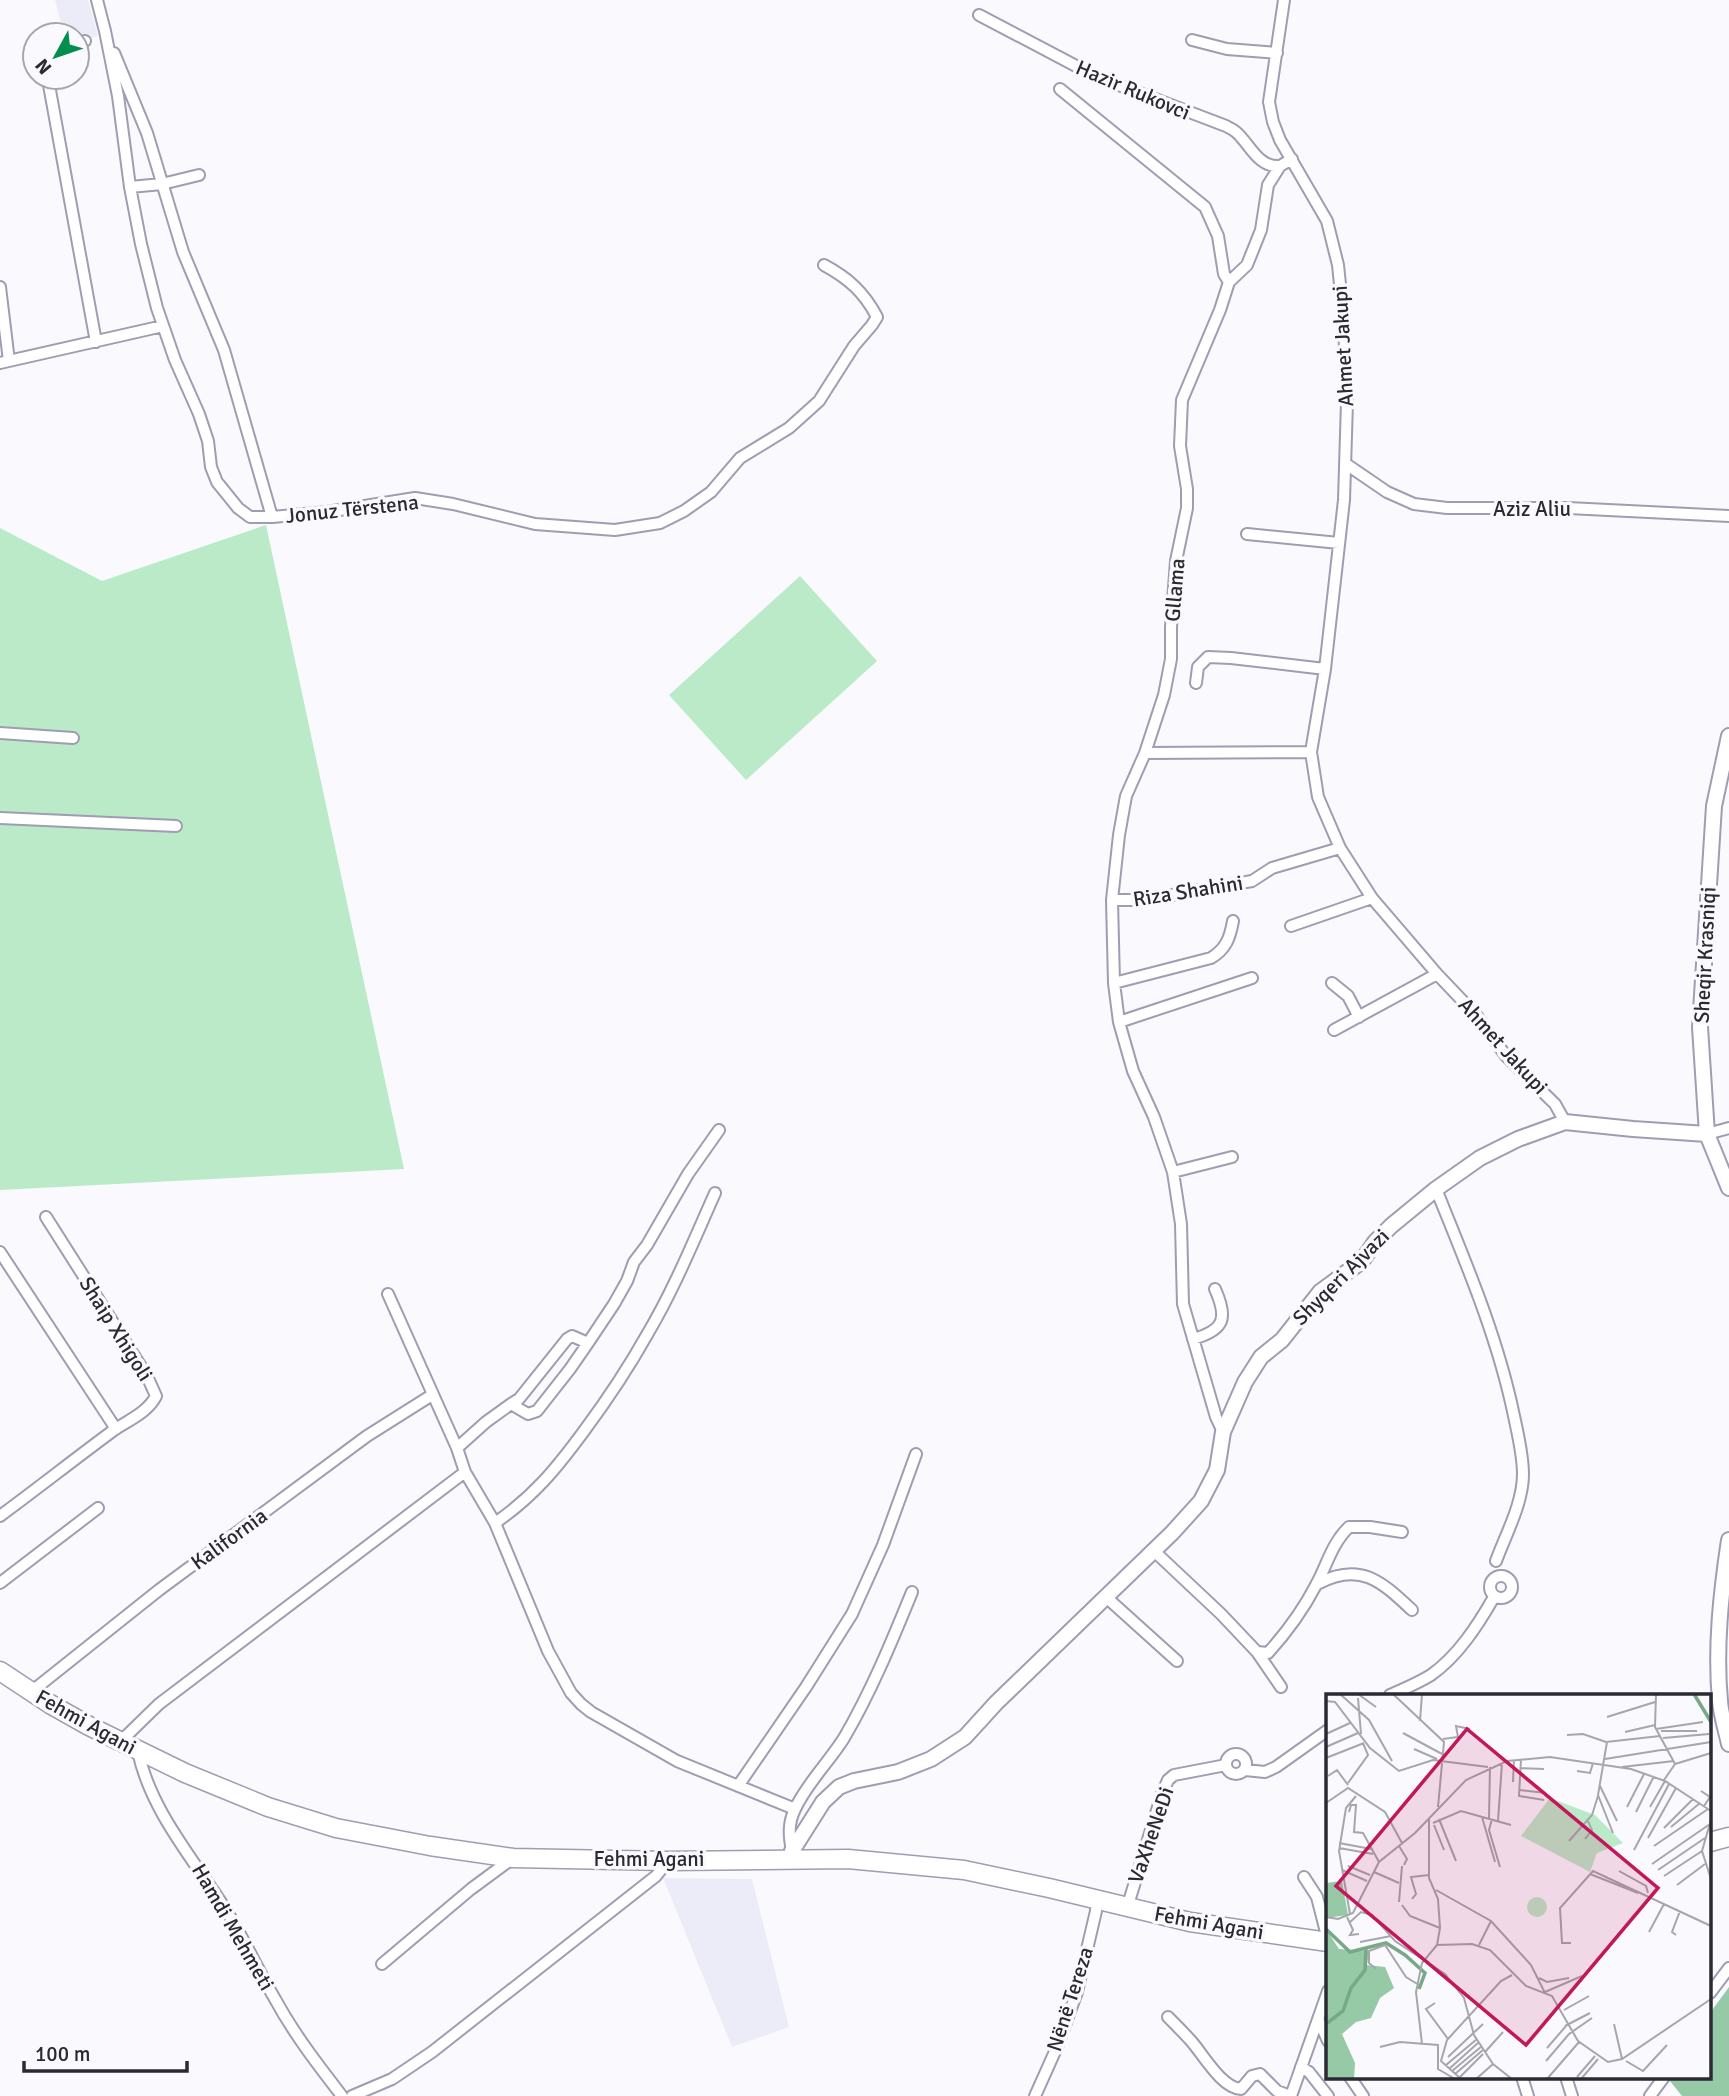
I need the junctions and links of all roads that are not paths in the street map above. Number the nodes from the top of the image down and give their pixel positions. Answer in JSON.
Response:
{"nodes":[{"id":1,"x":97,"y":0,"type":"edge"},
{"id":2,"x":1284,"y":0,"type":"edge"},
{"id":3,"x":979,"y":15,"type":"dead end"},
{"id":4,"x":105,"y":31,"type":"junction"},
{"id":5,"x":1192,"y":40,"type":"dead end"},
{"id":6,"x":1277,"y":52,"type":"junction"},
{"id":7,"x":1060,"y":89,"type":"dead end"},
{"id":8,"x":50,"y":91,"type":"edge"},
{"id":9,"x":1292,"y":159,"type":"junction"},
{"id":10,"x":1280,"y":166,"type":"junction"},
{"id":11,"x":199,"y":175,"type":"dead end"},
{"id":12,"x":162,"y":184,"type":"junction"},
{"id":13,"x":130,"y":187,"type":"junction"},
{"id":14,"x":824,"y":265,"type":"dead end"},
{"id":15,"x":1229,"y":282,"type":"junction"},
{"id":16,"x":0,"y":287,"type":"edge"},
{"id":17,"x":163,"y":327,"type":"junction"},
{"id":18,"x":96,"y":342,"type":"junction"},
{"id":19,"x":5,"y":362,"type":"edge"},
{"id":20,"x":1346,"y":464,"type":"junction"},
{"id":21,"x":1729,"y":516,"type":"edge"},
{"id":22,"x":272,"y":517,"type":"junction"},
{"id":23,"x":1247,"y":534,"type":"dead end"},
{"id":24,"x":1339,"y":542,"type":"junction"},
{"id":25,"x":1325,"y":669,"type":"junction"},
{"id":26,"x":1196,"y":683,"type":"dead end"},
{"id":27,"x":0,"y":733,"type":"edge"},
{"id":28,"x":1729,"y":736,"type":"edge"},
{"id":29,"x":73,"y":738,"type":"dead end"},
{"id":30,"x":1311,"y":752,"type":"junction"},
{"id":31,"x":1145,"y":753,"type":"junction"},
{"id":32,"x":0,"y":818,"type":"edge"},
{"id":33,"x":176,"y":826,"type":"dead end"},
{"id":34,"x":1340,"y":848,"type":"junction"},
{"id":35,"x":1372,"y":898,"type":"junction"},
{"id":36,"x":1112,"y":901,"type":"junction"},
{"id":37,"x":1233,"y":921,"type":"dead end"},
{"id":38,"x":1291,"y":926,"type":"dead end"},
{"id":39,"x":1437,"y":974,"type":"junction"},
{"id":40,"x":1252,"y":978,"type":"dead end"},
{"id":41,"x":1332,"y":983,"type":"dead end"},
{"id":42,"x":1114,"y":984,"type":"junction"},
{"id":43,"x":1359,"y":1017,"type":"junction"},
{"id":44,"x":1119,"y":1022,"type":"junction"},
{"id":45,"x":1334,"y":1030,"type":"dead end"},
{"id":46,"x":1566,"y":1122,"type":"junction"},
{"id":47,"x":1729,"y":1128,"type":"edge"},
{"id":48,"x":719,"y":1129,"type":"dead end"},
{"id":49,"x":1707,"y":1134,"type":"junction"},
{"id":50,"x":1232,"y":1157,"type":"dead end"},
{"id":51,"x":1173,"y":1172,"type":"junction"},
{"id":52,"x":1729,"y":1188,"type":"edge"},
{"id":53,"x":1436,"y":1189,"type":"junction"},
{"id":54,"x":715,"y":1193,"type":"dead end"},
{"id":55,"x":46,"y":1217,"type":"dead end"},
{"id":56,"x":0,"y":1252,"type":"edge"},
{"id":57,"x":1215,"y":1289,"type":"dead end"},
{"id":58,"x":388,"y":1294,"type":"dead end"},
{"id":59,"x":1193,"y":1339,"type":"junction"},
{"id":60,"x":588,"y":1343,"type":"junction"},
{"id":61,"x":432,"y":1395,"type":"junction"},
{"id":62,"x":512,"y":1404,"type":"junction"},
{"id":63,"x":116,"y":1429,"type":"junction"},
{"id":64,"x":1223,"y":1433,"type":"junction"},
{"id":65,"x":457,"y":1448,"type":"junction"},
{"id":66,"x":916,"y":1454,"type":"dead end"},
{"id":67,"x":465,"y":1472,"type":"junction"},
{"id":68,"x":98,"y":1508,"type":"dead end"},
{"id":69,"x":0,"y":1516,"type":"edge"},
{"id":70,"x":495,"y":1523,"type":"junction"},
{"id":71,"x":1402,"y":1532,"type":"dead end"},
{"id":72,"x":1729,"y":1540,"type":"edge"},
{"id":73,"x":1154,"y":1551,"type":"junction"},
{"id":74,"x":1496,"y":1561,"type":"dead end"},
{"id":75,"x":0,"y":1583,"type":"edge"},
{"id":76,"x":1317,"y":1584,"type":"junction"},
{"id":77,"x":912,"y":1592,"type":"dead end"},
{"id":78,"x":1106,"y":1597,"type":"junction"},
{"id":79,"x":1494,"y":1597,"type":"dead end"},
{"id":80,"x":1412,"y":1610,"type":"dead end"},
{"id":81,"x":1257,"y":1652,"type":"junction"},
{"id":82,"x":1177,"y":1661,"type":"dead end"},
{"id":83,"x":0,"y":1671,"type":"edge"},
{"id":84,"x":1281,"y":1687,"type":"dead end"},
{"id":85,"x":31,"y":1692,"type":"junction"},
{"id":86,"x":1392,"y":1694,"type":"edge"},
{"id":87,"x":1326,"y":1731,"type":"edge"},
{"id":88,"x":120,"y":1742,"type":"junction"},
{"id":89,"x":1729,"y":1744,"type":"edge"},
{"id":90,"x":138,"y":1751,"type":"junction"},
{"id":91,"x":1226,"y":1765,"type":"junction"},
{"id":92,"x":1245,"y":1770,"type":"junction"},
{"id":93,"x":738,"y":1786,"type":"junction"},
{"id":94,"x":795,"y":1809,"type":"junction"},
{"id":95,"x":1729,"y":1837,"type":"edge"},
{"id":96,"x":1712,"y":1841,"type":"edge"},
{"id":97,"x":791,"y":1855,"type":"junction"},
{"id":98,"x":513,"y":1858,"type":"junction"},
{"id":99,"x":667,"y":1861,"type":"junction"},
{"id":100,"x":1304,"y":1877,"type":"dead end"},
{"id":101,"x":1097,"y":1899,"type":"junction"},
{"id":102,"x":1127,"y":1908,"type":"junction"},
{"id":103,"x":1326,"y":1933,"type":"edge"},
{"id":104,"x":1326,"y":1941,"type":"edge"},
{"id":105,"x":382,"y":1964,"type":"dead end"},
{"id":106,"x":1729,"y":1968,"type":"edge"},
{"id":107,"x":1712,"y":1990,"type":"edge"},
{"id":108,"x":1326,"y":1998,"type":"edge"},
{"id":109,"x":1168,"y":2017,"type":"dead end"},
{"id":110,"x":1319,"y":2021,"type":"junction"},
{"id":111,"x":1326,"y":2037,"type":"edge"},
{"id":112,"x":1301,"y":2067,"type":"junction"},
{"id":113,"x":1351,"y":2078,"type":"edge"},
{"id":114,"x":1522,"y":2078,"type":"edge"},
{"id":115,"x":1566,"y":2078,"type":"edge"},
{"id":116,"x":1663,"y":2078,"type":"edge"},
{"id":117,"x":342,"y":2096,"type":"edge"},
{"id":118,"x":352,"y":2096,"type":"edge"},
{"id":119,"x":1035,"y":2096,"type":"edge"},
{"id":120,"x":1290,"y":2096,"type":"edge"},
{"id":121,"x":1328,"y":2096,"type":"edge"},
{"id":122,"x":1363,"y":2096,"type":"edge"},
{"id":123,"x":1528,"y":2096,"type":"edge"},
{"id":124,"x":1572,"y":2096,"type":"edge"},
{"id":125,"x":1650,"y":2096,"type":"edge"}],
"edges":[{"from":1,"to":4,"type":"street","name":"Jonuz Tërstena"},
{"from":2,"to":6,"type":"street","name":"Ahmet Jakupi"},
{"from":3,"to":10,"type":"street","name":"Hazir Rukovci"},
{"from":4,"to":12,"type":"street"},
{"from":4,"to":13,"type":"street","name":"Jonuz Tërstena"},
{"from":5,"to":6,"type":"street"},
{"from":6,"to":9,"type":"street","name":"Ahmet Jakupi"},
{"from":7,"to":15,"type":"street"},
{"from":8,"to":18,"type":"street"},
{"from":9,"to":10,"type":"street"},
{"from":9,"to":20,"type":"street","name":"Ahmet Jakupi"},
{"from":10,"to":15,"type":"street","name":"Gllama"},
{"from":11,"to":12,"type":"street"},
{"from":12,"to":13,"type":"street"},
{"from":12,"to":22,"type":"street"},
{"from":13,"to":17,"type":"street","name":"Jonuz Tërstena"},
{"from":14,"to":22,"type":"street","name":"Jonuz Tërstena"},
{"from":15,"to":31,"type":"street","name":"Gllama"},
{"from":16,"to":19,"type":"street"},
{"from":17,"to":18,"type":"street"},
{"from":17,"to":22,"type":"street","name":"Jonuz Tërstena"},
{"from":18,"to":19,"type":"street"},
{"from":20,"to":21,"type":"street","name":"Aziz Aliu"},
{"from":20,"to":24,"type":"street","name":"Ahmet Jakupi"},
{"from":23,"to":24,"type":"street"},
{"from":24,"to":25,"type":"street","name":"Ahmet Jakupi"},
{"from":25,"to":26,"type":"street"},
{"from":25,"to":30,"type":"street","name":"Ahmet Jakupi"},
{"from":27,"to":29,"type":"street"},
{"from":28,"to":49,"type":"street","name":"Sheqir Krasniqi"},
{"from":30,"to":31,"type":"street"},
{"from":30,"to":34,"type":"street","name":"Ahmet Jakupi"},
{"from":31,"to":36,"type":"street","name":"Gllama"},
{"from":32,"to":33,"type":"street"},
{"from":34,"to":35,"type":"street","name":"Ahmet Jakupi"},
{"from":34,"to":36,"type":"street","name":"Riza Shahini"},
{"from":35,"to":38,"type":"street"},
{"from":35,"to":39,"type":"street","name":"Ahmet Jakupi"},
{"from":36,"to":42,"type":"street","name":"Gllama"},
{"from":37,"to":42,"type":"street"},
{"from":39,"to":43,"type":"street"},
{"from":39,"to":46,"type":"street","name":"Ahmet Jakupi"},
{"from":40,"to":44,"type":"street"},
{"from":41,"to":43,"type":"street"},
{"from":42,"to":44,"type":"street","name":"Gllama"},
{"from":43,"to":45,"type":"street"},
{"from":44,"to":51,"type":"street","name":"Gllama"},
{"from":46,"to":49,"type":"street","name":"Shyqeri Ajvazi"},
{"from":46,"to":53,"type":"street","name":"Shyqeri Ajvazi"},
{"from":47,"to":49,"type":"street"},
{"from":48,"to":60,"type":"street"},
{"from":49,"to":52,"type":"street","name":"Sheqir Krasniqi"},
{"from":50,"to":51,"type":"street"},
{"from":51,"to":59,"type":"street","name":"Gllama"},
{"from":53,"to":64,"type":"street","name":"Shyqeri Ajvazi"},
{"from":53,"to":74,"type":"street"},
{"from":54,"to":70,"type":"street"},
{"from":55,"to":63,"type":"street","name":"Shaip Xhigoli"},
{"from":56,"to":63,"type":"street"},
{"from":57,"to":59,"type":"street"},
{"from":58,"to":61,"type":"street"},
{"from":59,"to":64,"type":"street","name":"Gllama"},
{"from":60,"to":62,"type":"street"},
{"from":60,"to":62,"type":"street"},
{"from":61,"to":65,"type":"street"},
{"from":61,"to":85,"type":"street","name":"Kalifornia"},
{"from":62,"to":65,"type":"street"},
{"from":63,"to":69,"type":"street","name":"Shaip Xhigoli"},
{"from":64,"to":73,"type":"street","name":"Shyqeri Ajvazi"},
{"from":65,"to":67,"type":"street"},
{"from":66,"to":93,"type":"street"},
{"from":67,"to":70,"type":"street"},
{"from":67,"to":88,"type":"street"},
{"from":68,"to":75,"type":"street"},
{"from":70,"to":93,"type":"street"},
{"from":71,"to":76,"type":"street"},
{"from":72,"to":89,"type":"street"},
{"from":73,"to":78,"type":"street","name":"Shyqeri Ajvazi"},
{"from":73,"to":81,"type":"street"},
{"from":76,"to":80,"type":"street"},
{"from":76,"to":81,"type":"street"},
{"from":77,"to":94,"type":"street"},
{"from":78,"to":82,"type":"street"},
{"from":78,"to":97,"type":"street","name":"Shyqeri Ajvazi"},
{"from":79,"to":86,"type":"street"},
{"from":81,"to":84,"type":"street"},
{"from":83,"to":85,"type":"main road","name":"Fehmi Agani"},
{"from":85,"to":88,"type":"main road","name":"Fehmi Agani"},
{"from":87,"to":92,"type":"street","name":"VaXheNeDi"},
{"from":88,"to":90,"type":"main road","name":"Fehmi Agani"},
{"from":90,"to":98,"type":"main road","name":"Fehmi Agani"},
{"from":90,"to":117,"type":"street","name":"Hamdi Mehmeti"},
{"from":91,"to":92,"type":"street","name":"VaXheNeDi"},
{"from":91,"to":92,"type":"street","name":"VaXheNeDi"},
{"from":91,"to":102,"type":"street","name":"VaXheNeDi"},
{"from":93,"to":94,"type":"street"},
{"from":94,"to":97,"type":"street"},
{"from":95,"to":96,"type":"main road"},
{"from":97,"to":99,"type":"main road","name":"Fehmi Agani"},
{"from":97,"to":101,"type":"main road","name":"Fehmi Agani"},
{"from":98,"to":99,"type":"main road","name":"Fehmi Agani"},
{"from":98,"to":105,"type":"street"},
{"from":99,"to":118,"type":"street"},
{"from":100,"to":103,"type":"street","name":"Fehmi Agani"},
{"from":101,"to":102,"type":"main road","name":"Fehmi Agani"},
{"from":101,"to":119,"type":"street","name":"Nënë Tereza"},
{"from":102,"to":104,"type":"main road","name":"Fehmi Agani"},
{"from":106,"to":107,"type":"street"},
{"from":108,"to":110,"type":"street"},
{"from":109,"to":120,"type":"street"},
{"from":110,"to":111,"type":"street"},
{"from":110,"to":112,"type":"street"},
{"from":112,"to":120,"type":"street"},
{"from":112,"to":121,"type":"street"},
{"from":113,"to":122,"type":"street"},
{"from":114,"to":123,"type":"street"},
{"from":115,"to":124,"type":"street"},
{"from":116,"to":125,"type":"street"}]}
